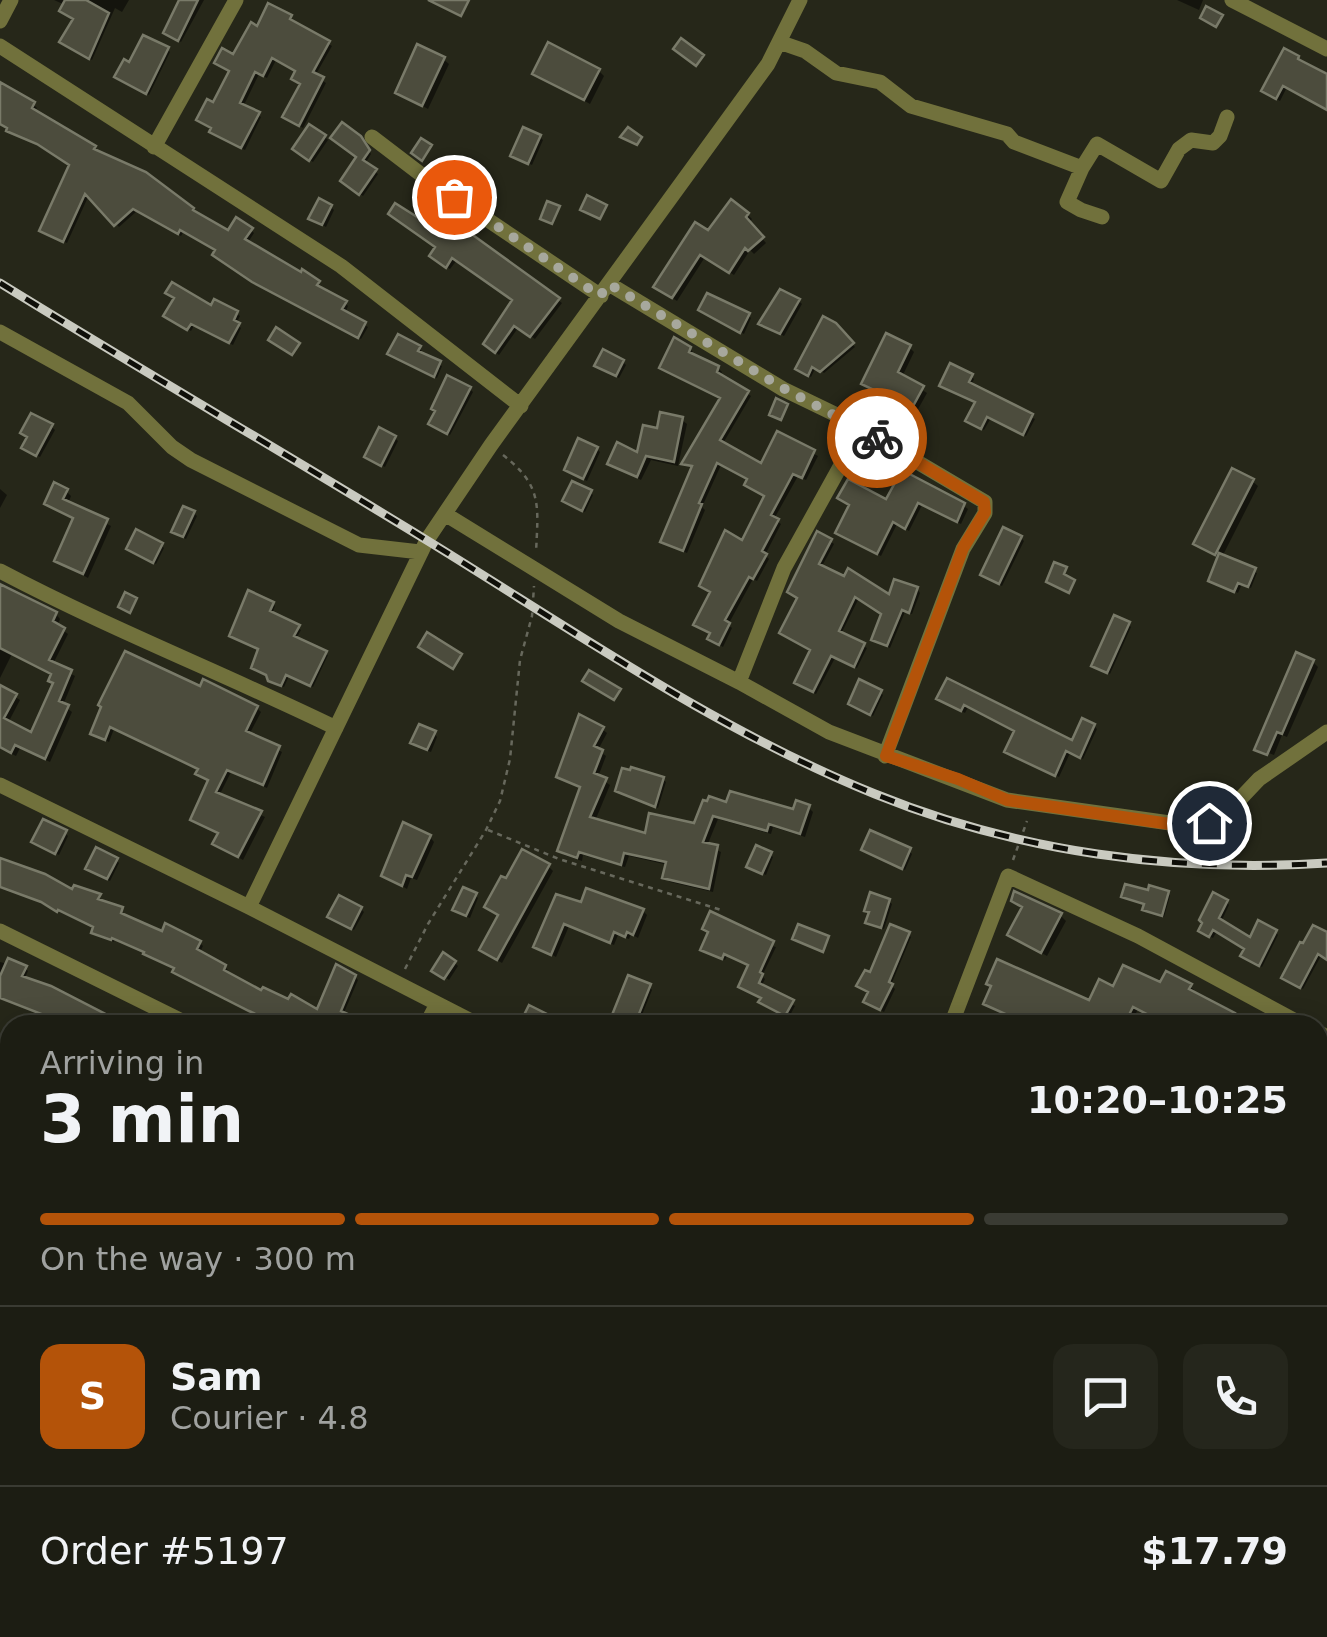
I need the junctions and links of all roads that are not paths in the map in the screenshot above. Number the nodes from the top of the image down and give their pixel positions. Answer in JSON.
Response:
{"nodes":[{"id":1,"x":11,"y":0,"type":"edge"},
{"id":2,"x":236,"y":0,"type":"edge"},
{"id":3,"x":800,"y":0,"type":"edge"},
{"id":4,"x":1232,"y":0,"type":"edge"},
{"id":5,"x":0,"y":21,"type":"edge"},
{"id":6,"x":779,"y":42,"type":"junction"},
{"id":7,"x":0,"y":46,"type":"edge"},
{"id":8,"x":1327,"y":49,"type":"edge"},
{"id":9,"x":1227,"y":117,"type":"dead end"},
{"id":10,"x":372,"y":137,"type":"dead end"},
{"id":11,"x":154,"y":146,"type":"junction"},
{"id":12,"x":1082,"y":168,"type":"junction"},
{"id":13,"x":1102,"y":217,"type":"dead end"},
{"id":14,"x":605,"y":290,"type":"junction"},
{"id":15,"x":0,"y":332,"type":"edge"},
{"id":16,"x":521,"y":406,"type":"junction"},
{"id":17,"x":860,"y":429,"type":"junction"},
{"id":18,"x":445,"y":514,"type":"junction"},
{"id":19,"x":420,"y":552,"type":"junction"},
{"id":20,"x":0,"y":571,"type":"edge"},
{"id":21,"x":739,"y":682,"type":"junction"},
{"id":22,"x":336,"y":728,"type":"junction"},
{"id":23,"x":1327,"y":732,"type":"edge"},
{"id":24,"x":886,"y":756,"type":"junction"},
{"id":25,"x":0,"y":786,"type":"edge"},
{"id":26,"x":249,"y":906,"type":"junction"},
{"id":27,"x":0,"y":931,"type":"edge"},
{"id":28,"x":437,"y":1004,"type":"junction"},
{"id":29,"x":170,"y":1015,"type":"edge"},
{"id":30,"x":431,"y":1015,"type":"edge"},
{"id":31,"x":458,"y":1015,"type":"edge"},
{"id":32,"x":955,"y":1015,"type":"edge"},
{"id":33,"x":1284,"y":1015,"type":"edge"}],
"edges":[{"from":1,"to":5,"type":"street"},
{"from":2,"to":11,"type":"street"},
{"from":3,"to":6,"type":"street"},
{"from":4,"to":8,"type":"street"},
{"from":6,"to":12,"type":"street"},
{"from":6,"to":14,"type":"street"},
{"from":7,"to":11,"type":"street"},
{"from":9,"to":12,"type":"street"},
{"from":10,"to":14,"type":"street"},
{"from":11,"to":16,"type":"street"},
{"from":12,"to":13,"type":"street"},
{"from":14,"to":16,"type":"street"},
{"from":14,"to":17,"type":"street"},
{"from":15,"to":19,"type":"street"},
{"from":16,"to":18,"type":"street"},
{"from":17,"to":21,"type":"street"},
{"from":17,"to":24,"type":"street"},
{"from":18,"to":19,"type":"street"},
{"from":18,"to":21,"type":"street"},
{"from":19,"to":22,"type":"street"},
{"from":20,"to":22,"type":"street"},
{"from":21,"to":24,"type":"street"},
{"from":22,"to":26,"type":"street"},
{"from":23,"to":24,"type":"street"},
{"from":25,"to":26,"type":"street"},
{"from":26,"to":28,"type":"street"},
{"from":27,"to":29,"type":"street"},
{"from":28,"to":30,"type":"street"},
{"from":28,"to":31,"type":"street"},
{"from":32,"to":33,"type":"street"}]}
